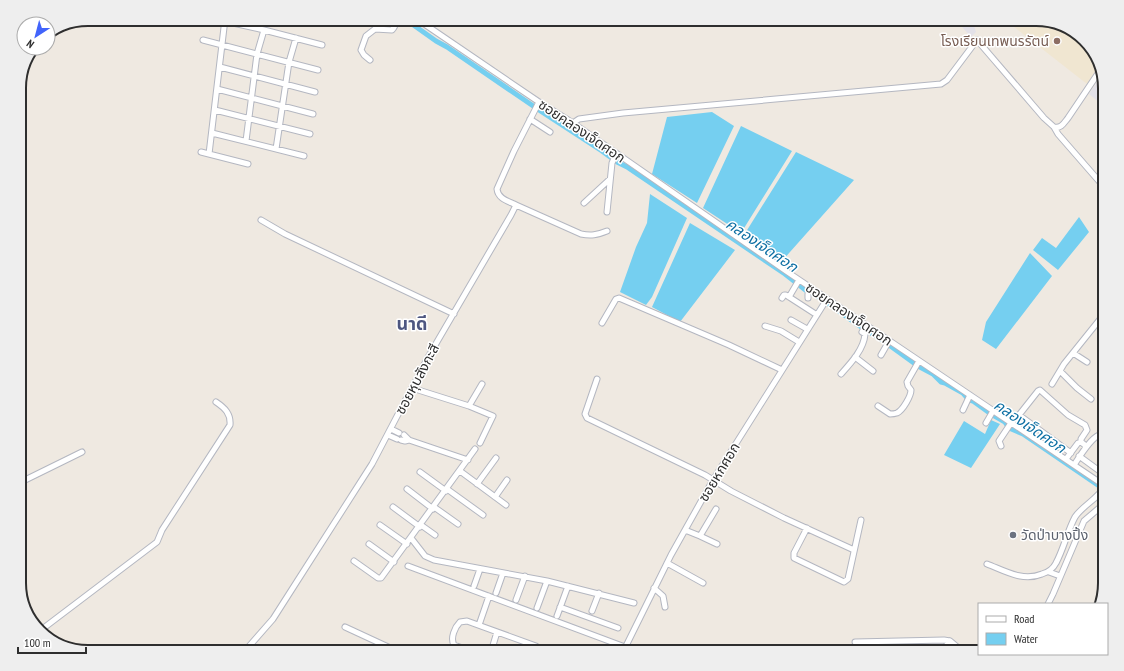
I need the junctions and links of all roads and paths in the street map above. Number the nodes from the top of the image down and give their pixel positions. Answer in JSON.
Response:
{"nodes":[{"id":1,"x":224,"y":26,"type":"edge"},
{"id":2,"x":248,"y":26,"type":"edge"},
{"id":3,"x":395,"y":26,"type":"edge"},
{"id":4,"x":427,"y":26,"type":"edge"},
{"id":5,"x":264,"y":30,"type":"junction"},
{"id":6,"x":296,"y":38,"type":"junction"},
{"id":7,"x":203,"y":40,"type":"dead end"},
{"id":8,"x":222,"y":45,"type":"junction"},
{"id":9,"x":322,"y":45,"type":"dead end"},
{"id":10,"x":257,"y":54,"type":"junction"},
{"id":11,"x":370,"y":60,"type":"dead end"},
{"id":12,"x":289,"y":62,"type":"junction"},
{"id":13,"x":220,"y":67,"type":"junction"},
{"id":14,"x":318,"y":70,"type":"dead end"},
{"id":15,"x":255,"y":76,"type":"junction"},
{"id":16,"x":1097,"y":76,"type":"edge"},
{"id":17,"x":286,"y":84,"type":"junction"},
{"id":18,"x":217,"y":89,"type":"junction"},
{"id":19,"x":315,"y":92,"type":"dead end"},
{"id":20,"x":252,"y":98,"type":"junction"},
{"id":21,"x":538,"y":105,"type":"junction"},
{"id":22,"x":283,"y":106,"type":"junction"},
{"id":23,"x":215,"y":110,"type":"junction"},
{"id":24,"x":313,"y":114,"type":"dead end"},
{"id":25,"x":248,"y":118,"type":"junction"},
{"id":26,"x":530,"y":119,"type":"junction"},
{"id":27,"x":573,"y":123,"type":"junction"},
{"id":28,"x":280,"y":126,"type":"junction"},
{"id":29,"x":1054,"y":127,"type":"junction"},
{"id":30,"x":550,"y":132,"type":"dead end"},
{"id":31,"x":212,"y":133,"type":"junction"},
{"id":32,"x":310,"y":134,"type":"dead end"},
{"id":33,"x":246,"y":141,"type":"junction"},
{"id":34,"x":276,"y":149,"type":"junction"},
{"id":35,"x":201,"y":152,"type":"dead end"},
{"id":36,"x":210,"y":154,"type":"junction"},
{"id":37,"x":304,"y":156,"type":"dead end"},
{"id":38,"x":614,"y":156,"type":"junction"},
{"id":39,"x":248,"y":164,"type":"dead end"},
{"id":40,"x":610,"y":179,"type":"junction"},
{"id":41,"x":1098,"y":180,"type":"edge"},
{"id":42,"x":584,"y":203,"type":"dead end"},
{"id":43,"x":516,"y":205,"type":"junction"},
{"id":44,"x":607,"y":212,"type":"dead end"},
{"id":45,"x":261,"y":220,"type":"dead end"},
{"id":46,"x":606,"y":231,"type":"dead end"},
{"id":47,"x":797,"y":283,"type":"junction"},
{"id":48,"x":789,"y":297,"type":"junction"},
{"id":49,"x":782,"y":298,"type":"dead end"},
{"id":50,"x":827,"y":299,"type":"junction"},
{"id":51,"x":451,"y":312,"type":"junction"},
{"id":52,"x":813,"y":313,"type":"junction"},
{"id":53,"x":791,"y":320,"type":"dead end"},
{"id":54,"x":1098,"y":322,"type":"edge"},
{"id":55,"x":602,"y":323,"type":"dead end"},
{"id":56,"x":765,"y":326,"type":"dead end"},
{"id":57,"x":804,"y":327,"type":"junction"},
{"id":58,"x":865,"y":328,"type":"junction"},
{"id":59,"x":796,"y":340,"type":"junction"},
{"id":60,"x":889,"y":341,"type":"junction"},
{"id":61,"x":1073,"y":353,"type":"junction"},
{"id":62,"x":881,"y":355,"type":"dead end"},
{"id":63,"x":855,"y":357,"type":"junction"},
{"id":64,"x":918,"y":362,"type":"junction"},
{"id":65,"x":1087,"y":362,"type":"dead end"},
{"id":66,"x":782,"y":370,"type":"junction"},
{"id":67,"x":873,"y":371,"type":"dead end"},
{"id":68,"x":1060,"y":371,"type":"junction"},
{"id":69,"x":841,"y":374,"type":"dead end"},
{"id":70,"x":597,"y":379,"type":"dead end"},
{"id":71,"x":482,"y":384,"type":"dead end"},
{"id":72,"x":1052,"y":384,"type":"dead end"},
{"id":73,"x":412,"y":388,"type":"junction"},
{"id":74,"x":970,"y":397,"type":"junction"},
{"id":75,"x":1091,"y":399,"type":"dead end"},
{"id":76,"x":216,"y":402,"type":"dead end"},
{"id":77,"x":469,"y":406,"type":"junction"},
{"id":78,"x":878,"y":406,"type":"dead end"},
{"id":79,"x":963,"y":410,"type":"dead end"},
{"id":80,"x":992,"y":413,"type":"junction"},
{"id":81,"x":986,"y":423,"type":"dead end"},
{"id":82,"x":1010,"y":424,"type":"junction"},
{"id":83,"x":391,"y":429,"type":"junction"},
{"id":84,"x":388,"y":435,"type":"junction"},
{"id":85,"x":1098,"y":436,"type":"edge"},
{"id":86,"x":400,"y":437,"type":"junction"},
{"id":87,"x":1081,"y":442,"type":"junction"},
{"id":88,"x":480,"y":443,"type":"dead end"},
{"id":89,"x":1001,"y":446,"type":"dead end"},
{"id":90,"x":1086,"y":446,"type":"junction"},
{"id":91,"x":475,"y":449,"type":"dead end"},
{"id":92,"x":82,"y":452,"type":"dead end"},
{"id":93,"x":1071,"y":453,"type":"junction"},
{"id":94,"x":1079,"y":456,"type":"junction"},
{"id":95,"x":496,"y":458,"type":"dead end"},
{"id":96,"x":468,"y":460,"type":"junction"},
{"id":97,"x":1066,"y":460,"type":"junction"},
{"id":98,"x":1074,"y":465,"type":"junction"},
{"id":99,"x":1098,"y":470,"type":"edge"},
{"id":100,"x":460,"y":471,"type":"junction"},
{"id":101,"x":420,"y":472,"type":"dead end"},
{"id":102,"x":709,"y":478,"type":"junction"},
{"id":103,"x":26,"y":480,"type":"edge"},
{"id":104,"x":507,"y":480,"type":"dead end"},
{"id":105,"x":1098,"y":483,"type":"edge"},
{"id":106,"x":477,"y":484,"type":"junction"},
{"id":107,"x":407,"y":490,"type":"dead end"},
{"id":108,"x":447,"y":490,"type":"junction"},
{"id":109,"x":1098,"y":494,"type":"edge"},
{"id":110,"x":495,"y":497,"type":"junction"},
{"id":111,"x":506,"y":506,"type":"dead end"},
{"id":112,"x":393,"y":507,"type":"dead end"},
{"id":113,"x":434,"y":508,"type":"junction"},
{"id":114,"x":716,"y":509,"type":"dead end"},
{"id":115,"x":1098,"y":509,"type":"edge"},
{"id":116,"x":483,"y":515,"type":"dead end"},
{"id":117,"x":861,"y":520,"type":"dead end"},
{"id":118,"x":458,"y":524,"type":"dead end"},
{"id":119,"x":380,"y":525,"type":"dead end"},
{"id":120,"x":420,"y":526,"type":"junction"},
{"id":121,"x":807,"y":528,"type":"junction"},
{"id":122,"x":685,"y":530,"type":"junction"},
{"id":123,"x":435,"y":535,"type":"dead end"},
{"id":124,"x":700,"y":536,"type":"junction"},
{"id":125,"x":411,"y":538,"type":"junction"},
{"id":126,"x":369,"y":544,"type":"dead end"},
{"id":127,"x":407,"y":544,"type":"junction"},
{"id":128,"x":717,"y":544,"type":"dead end"},
{"id":129,"x":854,"y":550,"type":"junction"},
{"id":130,"x":354,"y":562,"type":"dead end"},
{"id":131,"x":394,"y":562,"type":"junction"},
{"id":132,"x":667,"y":563,"type":"junction"},
{"id":133,"x":987,"y":564,"type":"dead end"},
{"id":134,"x":408,"y":566,"type":"dead end"},
{"id":135,"x":480,"y":568,"type":"junction"},
{"id":136,"x":1049,"y":572,"type":"junction"},
{"id":137,"x":503,"y":573,"type":"junction"},
{"id":138,"x":525,"y":576,"type":"junction"},
{"id":139,"x":1060,"y":576,"type":"junction"},
{"id":140,"x":547,"y":581,"type":"junction"},
{"id":141,"x":703,"y":583,"type":"dead end"},
{"id":142,"x":474,"y":586,"type":"dead end"},
{"id":143,"x":568,"y":586,"type":"junction"},
{"id":144,"x":654,"y":588,"type":"junction"},
{"id":145,"x":496,"y":593,"type":"dead end"},
{"id":146,"x":599,"y":593,"type":"junction"},
{"id":147,"x":489,"y":596,"type":"junction"},
{"id":148,"x":516,"y":600,"type":"dead end"},
{"id":149,"x":634,"y":602,"type":"dead end"},
{"id":150,"x":1048,"y":603,"type":"edge"},
{"id":151,"x":560,"y":607,"type":"junction"},
{"id":152,"x":665,"y":607,"type":"dead end"},
{"id":153,"x":537,"y":608,"type":"dead end"},
{"id":154,"x":592,"y":611,"type":"dead end"},
{"id":155,"x":557,"y":616,"type":"dead end"},
{"id":156,"x":479,"y":625,"type":"junction"},
{"id":157,"x":44,"y":627,"type":"edge"},
{"id":158,"x":345,"y":627,"type":"dead end"},
{"id":159,"x":618,"y":628,"type":"dead end"},
{"id":160,"x":498,"y":632,"type":"junction"},
{"id":161,"x":950,"y":641,"type":"junction"},
{"id":162,"x":855,"y":642,"type":"dead end"},
{"id":163,"x":864,"y":643,"type":"joint"},
{"id":164,"x":250,"y":645,"type":"edge"},
{"id":165,"x":385,"y":645,"type":"edge"},
{"id":166,"x":454,"y":645,"type":"edge"},
{"id":167,"x":493,"y":645,"type":"edge"},
{"id":168,"x":533,"y":645,"type":"edge"},
{"id":169,"x":617,"y":645,"type":"edge"},
{"id":170,"x":623,"y":645,"type":"edge"},
{"id":171,"x":947,"y":645,"type":"edge"},
{"id":172,"x":955,"y":645,"type":"edge"}],
"edges":[{"from":1,"to":8,"type":"street"},
{"from":2,"to":5,"type":"street"},
{"from":3,"to":11,"type":"street"},
{"from":4,"to":21,"type":"street","name":"ซอยคลองเจ็ดศอก"},
{"from":5,"to":6,"type":"street"},
{"from":5,"to":10,"type":"street"},
{"from":6,"to":9,"type":"street"},
{"from":6,"to":12,"type":"street"},
{"from":7,"to":8,"type":"street"},
{"from":8,"to":10,"type":"street"},
{"from":8,"to":13,"type":"street"},
{"from":10,"to":12,"type":"street"},
{"from":10,"to":15,"type":"street"},
{"from":12,"to":14,"type":"street"},
{"from":12,"to":17,"type":"street"},
{"from":13,"to":15,"type":"street"},
{"from":13,"to":18,"type":"street"},
{"from":15,"to":17,"type":"street"},
{"from":15,"to":20,"type":"street"},
{"from":16,"to":29,"type":"street"},
{"from":17,"to":19,"type":"street"},
{"from":17,"to":22,"type":"street"},
{"from":18,"to":20,"type":"street"},
{"from":18,"to":23,"type":"street"},
{"from":20,"to":22,"type":"street"},
{"from":20,"to":25,"type":"street"},
{"from":21,"to":26,"type":"street"},
{"from":21,"to":27,"type":"street","name":"ซอยคลองเจ็ดศอก"},
{"from":22,"to":24,"type":"street"},
{"from":22,"to":28,"type":"street"},
{"from":23,"to":25,"type":"street"},
{"from":23,"to":31,"type":"street"},
{"from":25,"to":28,"type":"street"},
{"from":25,"to":33,"type":"street"},
{"from":26,"to":30,"type":"street"},
{"from":26,"to":43,"type":"street"},
{"from":27,"to":29,"type":"street"},
{"from":27,"to":38,"type":"street","name":"ซอยคลองเจ็ดศอก"},
{"from":28,"to":32,"type":"street"},
{"from":28,"to":34,"type":"street"},
{"from":29,"to":41,"type":"street"},
{"from":31,"to":33,"type":"street"},
{"from":31,"to":36,"type":"street"},
{"from":33,"to":34,"type":"street"},
{"from":34,"to":37,"type":"street"},
{"from":35,"to":36,"type":"street"},
{"from":36,"to":39,"type":"street"},
{"from":38,"to":40,"type":"street"},
{"from":38,"to":47,"type":"street","name":"ซอยคลองเจ็ดศอก"},
{"from":40,"to":42,"type":"street"},
{"from":40,"to":44,"type":"street"},
{"from":43,"to":46,"type":"street"},
{"from":43,"to":51,"type":"street","name":"ซอยหุบสังกะสี"},
{"from":45,"to":51,"type":"street"},
{"from":47,"to":48,"type":"street"},
{"from":47,"to":50,"type":"street","name":"ซอยคลองเจ็ดศอก"},
{"from":48,"to":49,"type":"street"},
{"from":48,"to":52,"type":"street"},
{"from":50,"to":52,"type":"street","name":"ซอยหกศอก"},
{"from":50,"to":58,"type":"street","name":"ซอยคลองเจ็ดศอก"},
{"from":51,"to":73,"type":"street","name":"ซอยหุบสังกะสี"},
{"from":52,"to":57,"type":"street","name":"ซอยหกศอก"},
{"from":53,"to":57,"type":"street"},
{"from":54,"to":61,"type":"street"},
{"from":55,"to":66,"type":"street"},
{"from":56,"to":59,"type":"street"},
{"from":57,"to":59,"type":"street","name":"ซอยหกศอก"},
{"from":58,"to":60,"type":"street","name":"ซอยคลองเจ็ดศอก"},
{"from":58,"to":63,"type":"street"},
{"from":59,"to":66,"type":"street","name":"ซอยหกศอก"},
{"from":60,"to":62,"type":"street"},
{"from":60,"to":64,"type":"street","name":"ซอยคลองเจ็ดศอก"},
{"from":61,"to":65,"type":"street"},
{"from":61,"to":68,"type":"street"},
{"from":63,"to":67,"type":"street"},
{"from":63,"to":69,"type":"street"},
{"from":64,"to":74,"type":"street","name":"ซอยคลองเจ็ดศอก"},
{"from":64,"to":78,"type":"street"},
{"from":66,"to":102,"type":"street","name":"ซอยหกศอก"},
{"from":68,"to":72,"type":"street"},
{"from":68,"to":75,"type":"street"},
{"from":70,"to":102,"type":"street"},
{"from":71,"to":77,"type":"street"},
{"from":73,"to":77,"type":"street"},
{"from":73,"to":83,"type":"street","name":"ซอยหุบสังกะสี"},
{"from":74,"to":79,"type":"street"},
{"from":74,"to":80,"type":"street","name":"ซอยคลองเจ็ดศอก"},
{"from":76,"to":157,"type":"street"},
{"from":77,"to":88,"type":"street"},
{"from":80,"to":81,"type":"street"},
{"from":80,"to":82,"type":"street","name":"ซอยคลองเจ็ดศอก"},
{"from":82,"to":89,"type":"street"},
{"from":82,"to":97,"type":"street","name":"ซอยคลองเจ็ดศอก"},
{"from":83,"to":84,"type":"street","name":"ซอยหุบสังกะสี"},
{"from":83,"to":86,"type":"street"},
{"from":84,"to":86,"type":"street"},
{"from":84,"to":164,"type":"street","name":"ซอยหุบสังกะสี"},
{"from":85,"to":90,"type":"street"},
{"from":86,"to":96,"type":"street"},
{"from":87,"to":90,"type":"street"},
{"from":87,"to":93,"type":"street"},
{"from":87,"to":93,"type":"street"},
{"from":90,"to":94,"type":"street"},
{"from":91,"to":96,"type":"street"},
{"from":92,"to":103,"type":"street"},
{"from":93,"to":97,"type":"street"},
{"from":94,"to":98,"type":"street"},
{"from":94,"to":99,"type":"street"},
{"from":95,"to":106,"type":"street"},
{"from":96,"to":100,"type":"street"},
{"from":97,"to":98,"type":"street","name":"ซอยคลองเจ็ดศอก"},
{"from":98,"to":105,"type":"street","name":"ซอยคลองเจ็ดศอก"},
{"from":100,"to":106,"type":"street"},
{"from":100,"to":108,"type":"street"},
{"from":101,"to":108,"type":"street"},
{"from":102,"to":121,"type":"street"},
{"from":102,"to":122,"type":"street","name":"ซอยหกศอก"},
{"from":104,"to":110,"type":"street"},
{"from":106,"to":110,"type":"street"},
{"from":107,"to":113,"type":"street"},
{"from":108,"to":113,"type":"street"},
{"from":108,"to":116,"type":"street"},
{"from":109,"to":136,"type":"street"},
{"from":110,"to":111,"type":"street"},
{"from":112,"to":120,"type":"street"},
{"from":113,"to":118,"type":"street"},
{"from":113,"to":120,"type":"street"},
{"from":114,"to":124,"type":"street"},
{"from":115,"to":139,"type":"street"},
{"from":117,"to":129,"type":"street"},
{"from":119,"to":127,"type":"street"},
{"from":120,"to":123,"type":"street"},
{"from":120,"to":125,"type":"street"},
{"from":121,"to":129,"type":"street"},
{"from":121,"to":129,"type":"street"},
{"from":122,"to":124,"type":"street"},
{"from":122,"to":132,"type":"street","name":"ซอยหกศอก"},
{"from":124,"to":128,"type":"street"},
{"from":125,"to":127,"type":"street"},
{"from":125,"to":135,"type":"street"},
{"from":126,"to":131,"type":"street"},
{"from":127,"to":131,"type":"street"},
{"from":130,"to":131,"type":"street"},
{"from":132,"to":141,"type":"street"},
{"from":132,"to":144,"type":"street","name":"ซอยหกศอก"},
{"from":133,"to":136,"type":"street"},
{"from":134,"to":147,"type":"street"},
{"from":135,"to":137,"type":"street"},
{"from":135,"to":142,"type":"street"},
{"from":136,"to":139,"type":"street"},
{"from":137,"to":138,"type":"street"},
{"from":137,"to":145,"type":"street"},
{"from":138,"to":140,"type":"street"},
{"from":138,"to":148,"type":"street"},
{"from":139,"to":150,"type":"street"},
{"from":140,"to":143,"type":"street"},
{"from":140,"to":153,"type":"street"},
{"from":143,"to":146,"type":"street"},
{"from":143,"to":151,"type":"street"},
{"from":144,"to":152,"type":"street"},
{"from":144,"to":170,"type":"street","name":"ซอยหกศอก"},
{"from":146,"to":149,"type":"street"},
{"from":146,"to":154,"type":"street"},
{"from":147,"to":156,"type":"street"},
{"from":147,"to":169,"type":"street"},
{"from":151,"to":155,"type":"street"},
{"from":151,"to":159,"type":"street"},
{"from":156,"to":160,"type":"street"},
{"from":156,"to":166,"type":"street"},
{"from":158,"to":165,"type":"street"},
{"from":160,"to":167,"type":"street"},
{"from":160,"to":168,"type":"street"},
{"from":161,"to":163,"type":"street"},
{"from":161,"to":171,"type":"street"},
{"from":161,"to":172,"type":"street"},
{"from":162,"to":163,"type":"street"}]}
